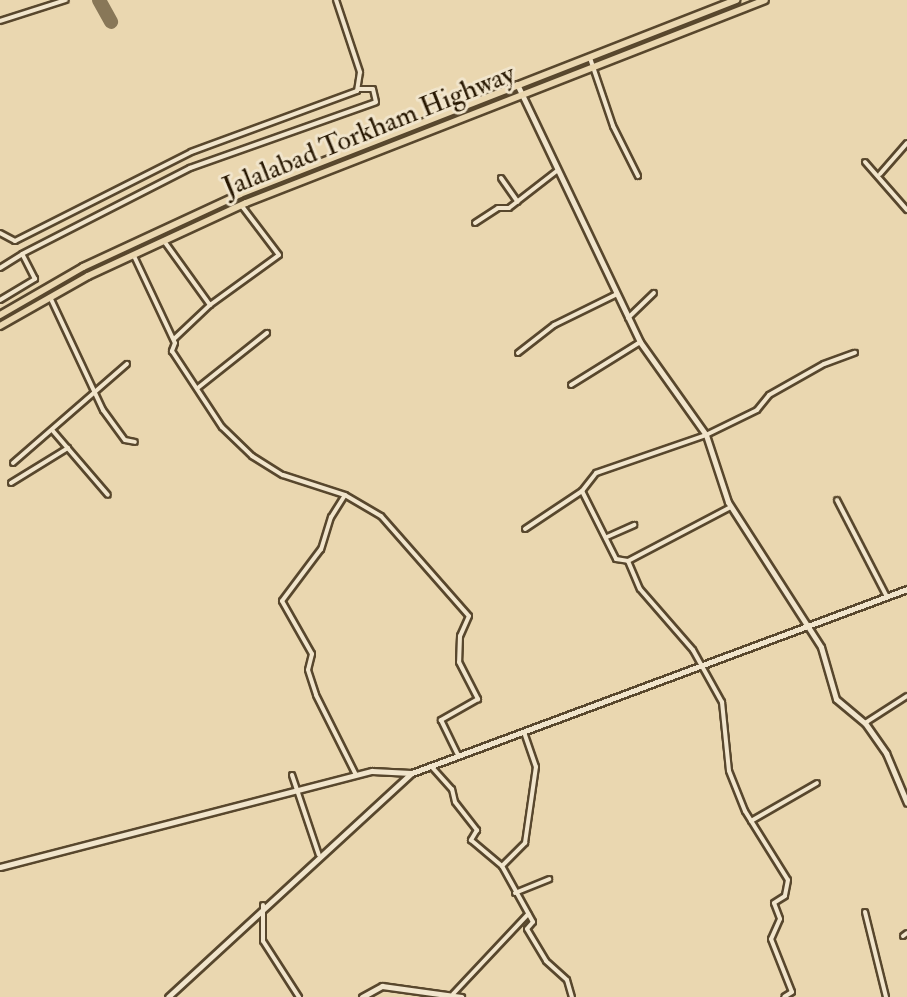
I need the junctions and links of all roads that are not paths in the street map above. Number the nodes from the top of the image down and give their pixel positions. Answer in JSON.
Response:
{"nodes":[{"id":1,"x":66,"y":0,"type":"edge"},
{"id":2,"x":336,"y":0,"type":"edge"},
{"id":3,"x":736,"y":0,"type":"edge"},
{"id":4,"x":765,"y":0,"type":"edge"},
{"id":5,"x":0,"y":21,"type":"edge"},
{"id":6,"x":590,"y":58,"type":"junction"},
{"id":7,"x":594,"y":69,"type":"junction"},
{"id":8,"x":517,"y":84,"type":"junction"},
{"id":9,"x":359,"y":89,"type":"junction"},
{"id":10,"x":522,"y":94,"type":"junction"},
{"id":11,"x":907,"y":143,"type":"edge"},
{"id":12,"x":865,"y":162,"type":"dead end"},
{"id":13,"x":560,"y":168,"type":"junction"},
{"id":14,"x":880,"y":174,"type":"junction"},
{"id":15,"x":638,"y":176,"type":"dead end"},
{"id":16,"x":501,"y":178,"type":"dead end"},
{"id":17,"x":518,"y":202,"type":"junction"},
{"id":18,"x":241,"y":205,"type":"junction"},
{"id":19,"x":907,"y":210,"type":"edge"},
{"id":20,"x":475,"y":223,"type":"dead end"},
{"id":21,"x":0,"y":233,"type":"edge"},
{"id":22,"x":162,"y":239,"type":"junction"},
{"id":23,"x":22,"y":254,"type":"junction"},
{"id":24,"x":133,"y":254,"type":"junction"},
{"id":25,"x":0,"y":268,"type":"edge"},
{"id":26,"x":654,"y":293,"type":"dead end"},
{"id":27,"x":617,"y":294,"type":"junction"},
{"id":28,"x":50,"y":297,"type":"junction"},
{"id":29,"x":0,"y":300,"type":"edge"},
{"id":30,"x":210,"y":305,"type":"junction"},
{"id":31,"x":0,"y":315,"type":"edge"},
{"id":32,"x":628,"y":318,"type":"junction"},
{"id":33,"x":0,"y":326,"type":"edge"},
{"id":34,"x":267,"y":333,"type":"dead end"},
{"id":35,"x":173,"y":340,"type":"junction"},
{"id":36,"x":640,"y":342,"type":"junction"},
{"id":37,"x":518,"y":353,"type":"dead end"},
{"id":38,"x":855,"y":353,"type":"dead end"},
{"id":39,"x":127,"y":364,"type":"dead end"},
{"id":40,"x":571,"y":385,"type":"dead end"},
{"id":41,"x":199,"y":387,"type":"junction"},
{"id":42,"x":94,"y":394,"type":"junction"},
{"id":43,"x":53,"y":431,"type":"junction"},
{"id":44,"x":706,"y":435,"type":"junction"},
{"id":45,"x":135,"y":442,"type":"dead end"},
{"id":46,"x":68,"y":448,"type":"junction"},
{"id":47,"x":13,"y":463,"type":"dead end"},
{"id":48,"x":11,"y":483,"type":"dead end"},
{"id":49,"x":582,"y":491,"type":"junction"},
{"id":50,"x":108,"y":495,"type":"dead end"},
{"id":51,"x":345,"y":495,"type":"junction"},
{"id":52,"x":837,"y":500,"type":"dead end"},
{"id":53,"x":731,"y":507,"type":"junction"},
{"id":54,"x":634,"y":525,"type":"dead end"},
{"id":55,"x":525,"y":529,"type":"dead end"},
{"id":56,"x":607,"y":537,"type":"junction"},
{"id":57,"x":628,"y":561,"type":"junction"},
{"id":58,"x":907,"y":589,"type":"edge"},
{"id":59,"x":887,"y":597,"type":"junction"},
{"id":60,"x":804,"y":627,"type":"junction"},
{"id":61,"x":702,"y":666,"type":"junction"},
{"id":62,"x":907,"y":696,"type":"edge"},
{"id":63,"x":865,"y":723,"type":"junction"},
{"id":64,"x":524,"y":729,"type":"junction"},
{"id":65,"x":458,"y":755,"type":"junction"},
{"id":66,"x":430,"y":764,"type":"junction"},
{"id":67,"x":412,"y":773,"type":"junction"},
{"id":68,"x":292,"y":775,"type":"dead end"},
{"id":69,"x":356,"y":776,"type":"junction"},
{"id":70,"x":817,"y":783,"type":"dead end"},
{"id":71,"x":296,"y":791,"type":"junction"},
{"id":72,"x":907,"y":803,"type":"edge"},
{"id":73,"x":751,"y":821,"type":"junction"},
{"id":74,"x":319,"y":855,"type":"junction"},
{"id":75,"x":502,"y":866,"type":"junction"},
{"id":76,"x":0,"y":867,"type":"edge"},
{"id":77,"x":549,"y":879,"type":"dead end"},
{"id":78,"x":515,"y":893,"type":"junction"},
{"id":79,"x":263,"y":905,"type":"junction"},
{"id":80,"x":865,"y":912,"type":"dead end"},
{"id":81,"x":528,"y":914,"type":"junction"},
{"id":82,"x":453,"y":994,"type":"junction"},
{"id":83,"x":168,"y":997,"type":"edge"},
{"id":84,"x":299,"y":997,"type":"edge"},
{"id":85,"x":362,"y":997,"type":"edge"},
{"id":86,"x":461,"y":997,"type":"edge"},
{"id":87,"x":572,"y":997,"type":"edge"},
{"id":88,"x":784,"y":997,"type":"edge"},
{"id":89,"x":886,"y":997,"type":"edge"}],
"edges":[{"from":1,"to":5,"type":"street"},
{"from":2,"to":9,"type":"street"},
{"from":3,"to":6,"type":"highway"},
{"from":4,"to":7,"type":"highway","name":"Jalalabad Torkham Highway"},
{"from":6,"to":7,"type":"street"},
{"from":6,"to":8,"type":"highway"},
{"from":7,"to":10,"type":"highway","name":"Jalalabad Torkham Highway"},
{"from":7,"to":15,"type":"street"},
{"from":8,"to":10,"type":"street"},
{"from":8,"to":31,"type":"highway"},
{"from":9,"to":21,"type":"street"},
{"from":9,"to":23,"type":"street"},
{"from":10,"to":13,"type":"street"},
{"from":10,"to":18,"type":"highway","name":"Jalalabad Torkham Highway"},
{"from":11,"to":14,"type":"street"},
{"from":12,"to":14,"type":"street"},
{"from":13,"to":17,"type":"street"},
{"from":13,"to":27,"type":"street"},
{"from":14,"to":19,"type":"street"},
{"from":16,"to":17,"type":"street"},
{"from":17,"to":20,"type":"street"},
{"from":18,"to":22,"type":"highway","name":"Jalalabad Torkham Highway"},
{"from":18,"to":30,"type":"street"},
{"from":22,"to":24,"type":"highway","name":"Jalalabad Torkham Highway"},
{"from":22,"to":30,"type":"street"},
{"from":23,"to":25,"type":"street"},
{"from":23,"to":29,"type":"street"},
{"from":24,"to":28,"type":"highway","name":"Jalalabad Torkham Highway"},
{"from":24,"to":35,"type":"street"},
{"from":26,"to":32,"type":"street"},
{"from":27,"to":32,"type":"street"},
{"from":27,"to":37,"type":"street"},
{"from":28,"to":33,"type":"highway","name":"Jalalabad Torkham Highway"},
{"from":28,"to":42,"type":"street"},
{"from":30,"to":35,"type":"street"},
{"from":32,"to":36,"type":"street"},
{"from":34,"to":41,"type":"street"},
{"from":35,"to":41,"type":"street"},
{"from":36,"to":40,"type":"street"},
{"from":36,"to":44,"type":"street"},
{"from":38,"to":44,"type":"street"},
{"from":39,"to":42,"type":"street"},
{"from":41,"to":51,"type":"street"},
{"from":42,"to":43,"type":"street"},
{"from":42,"to":45,"type":"street"},
{"from":43,"to":46,"type":"street"},
{"from":43,"to":47,"type":"street"},
{"from":44,"to":49,"type":"street"},
{"from":44,"to":53,"type":"street"},
{"from":46,"to":48,"type":"street"},
{"from":46,"to":50,"type":"street"},
{"from":49,"to":55,"type":"street"},
{"from":49,"to":56,"type":"street"},
{"from":51,"to":65,"type":"street"},
{"from":51,"to":69,"type":"street"},
{"from":52,"to":59,"type":"street"},
{"from":53,"to":57,"type":"street"},
{"from":53,"to":60,"type":"street"},
{"from":54,"to":56,"type":"street"},
{"from":56,"to":57,"type":"street"},
{"from":57,"to":61,"type":"street"},
{"from":58,"to":59,"type":"street"},
{"from":59,"to":60,"type":"street"},
{"from":60,"to":61,"type":"street"},
{"from":60,"to":63,"type":"street"},
{"from":61,"to":64,"type":"street"},
{"from":61,"to":73,"type":"street"},
{"from":62,"to":63,"type":"street"},
{"from":63,"to":72,"type":"street"},
{"from":64,"to":65,"type":"street"},
{"from":64,"to":75,"type":"street"},
{"from":65,"to":66,"type":"street"},
{"from":66,"to":67,"type":"street"},
{"from":66,"to":75,"type":"street"},
{"from":67,"to":69,"type":"street"},
{"from":67,"to":74,"type":"street"},
{"from":68,"to":71,"type":"street"},
{"from":69,"to":71,"type":"street"},
{"from":70,"to":73,"type":"street"},
{"from":71,"to":74,"type":"street"},
{"from":71,"to":76,"type":"street"},
{"from":73,"to":88,"type":"street"},
{"from":74,"to":79,"type":"street"},
{"from":75,"to":78,"type":"street"},
{"from":77,"to":78,"type":"street"},
{"from":78,"to":81,"type":"street"},
{"from":79,"to":83,"type":"street"},
{"from":79,"to":84,"type":"street"},
{"from":80,"to":89,"type":"street"},
{"from":81,"to":82,"type":"street"},
{"from":81,"to":87,"type":"street"},
{"from":82,"to":85,"type":"street"},
{"from":82,"to":86,"type":"street"}]}
